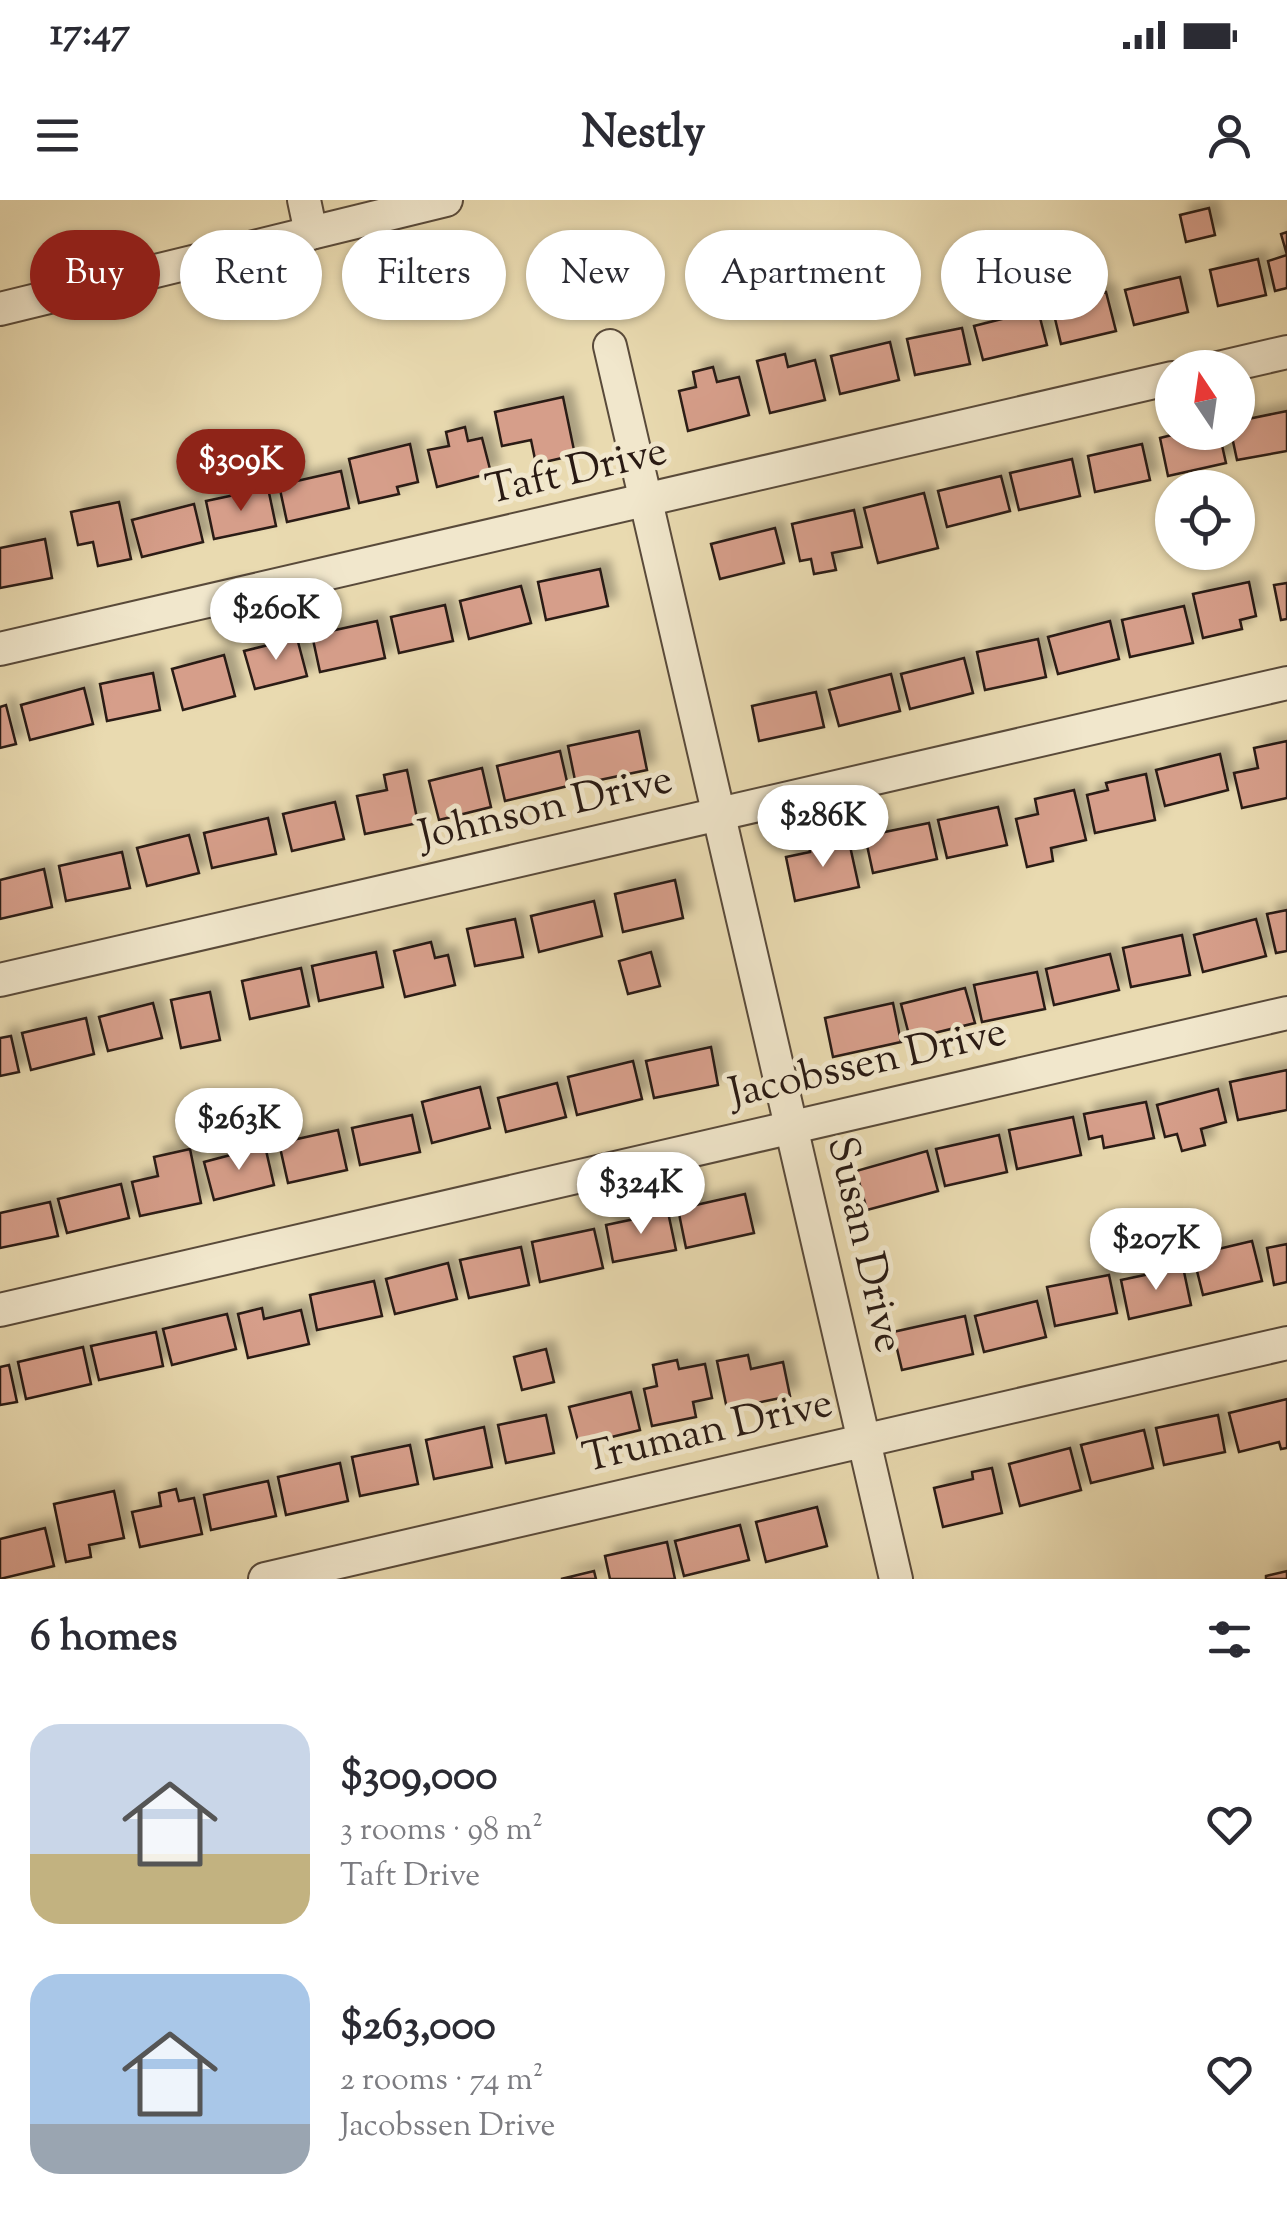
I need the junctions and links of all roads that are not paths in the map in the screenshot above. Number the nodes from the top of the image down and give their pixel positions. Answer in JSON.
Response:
{"nodes":[{"id":1,"x":304,"y":200,"type":"edge"},
{"id":2,"x":446,"y":200,"type":"edge"},
{"id":3,"x":310,"y":230,"type":"edge"},
{"id":4,"x":322,"y":230,"type":"edge"},
{"id":5,"x":180,"y":265,"type":"edge"},
{"id":6,"x":0,"y":309,"type":"edge"},
{"id":7,"x":610,"y":346,"type":"dead end"},
{"id":8,"x":1287,"y":352,"type":"edge"},
{"id":9,"x":1255,"y":359,"type":"edge"},
{"id":10,"x":1155,"y":382,"type":"edge"},
{"id":11,"x":646,"y":500,"type":"junction"},
{"id":12,"x":0,"y":648,"type":"edge"},
{"id":13,"x":1287,"y":684,"type":"edge"},
{"id":14,"x":719,"y":814,"type":"junction"},
{"id":15,"x":0,"y":980,"type":"edge"},
{"id":16,"x":1287,"y":1013,"type":"edge"},
{"id":17,"x":792,"y":1125,"type":"junction"},
{"id":18,"x":0,"y":1310,"type":"edge"},
{"id":19,"x":1287,"y":1342,"type":"edge"},
{"id":20,"x":864,"y":1441,"type":"junction"},
{"id":21,"x":265,"y":1579,"type":"edge"},
{"id":22,"x":896,"y":1579,"type":"edge"}],
"edges":[{"from":1,"to":3,"type":"street"},
{"from":2,"to":4,"type":"street"},
{"from":5,"to":6,"type":"street"},
{"from":7,"to":11,"type":"street","name":"Susan Drive"},
{"from":8,"to":9,"type":"street"},
{"from":10,"to":11,"type":"street","name":"Taft Drive"},
{"from":11,"to":12,"type":"street","name":"Taft Drive"},
{"from":11,"to":14,"type":"street","name":"Susan Drive"},
{"from":13,"to":14,"type":"street","name":"Johnson Drive"},
{"from":14,"to":15,"type":"street","name":"Johnson Drive"},
{"from":14,"to":17,"type":"street","name":"Susan Drive"},
{"from":16,"to":17,"type":"street","name":"Jacobssen Drive"},
{"from":17,"to":18,"type":"street","name":"Jacobssen Drive"},
{"from":17,"to":20,"type":"street","name":"Susan Drive"},
{"from":19,"to":20,"type":"street","name":"Truman Drive"},
{"from":20,"to":21,"type":"street","name":"Truman Drive"},
{"from":20,"to":22,"type":"street","name":"Susan Drive"}]}
